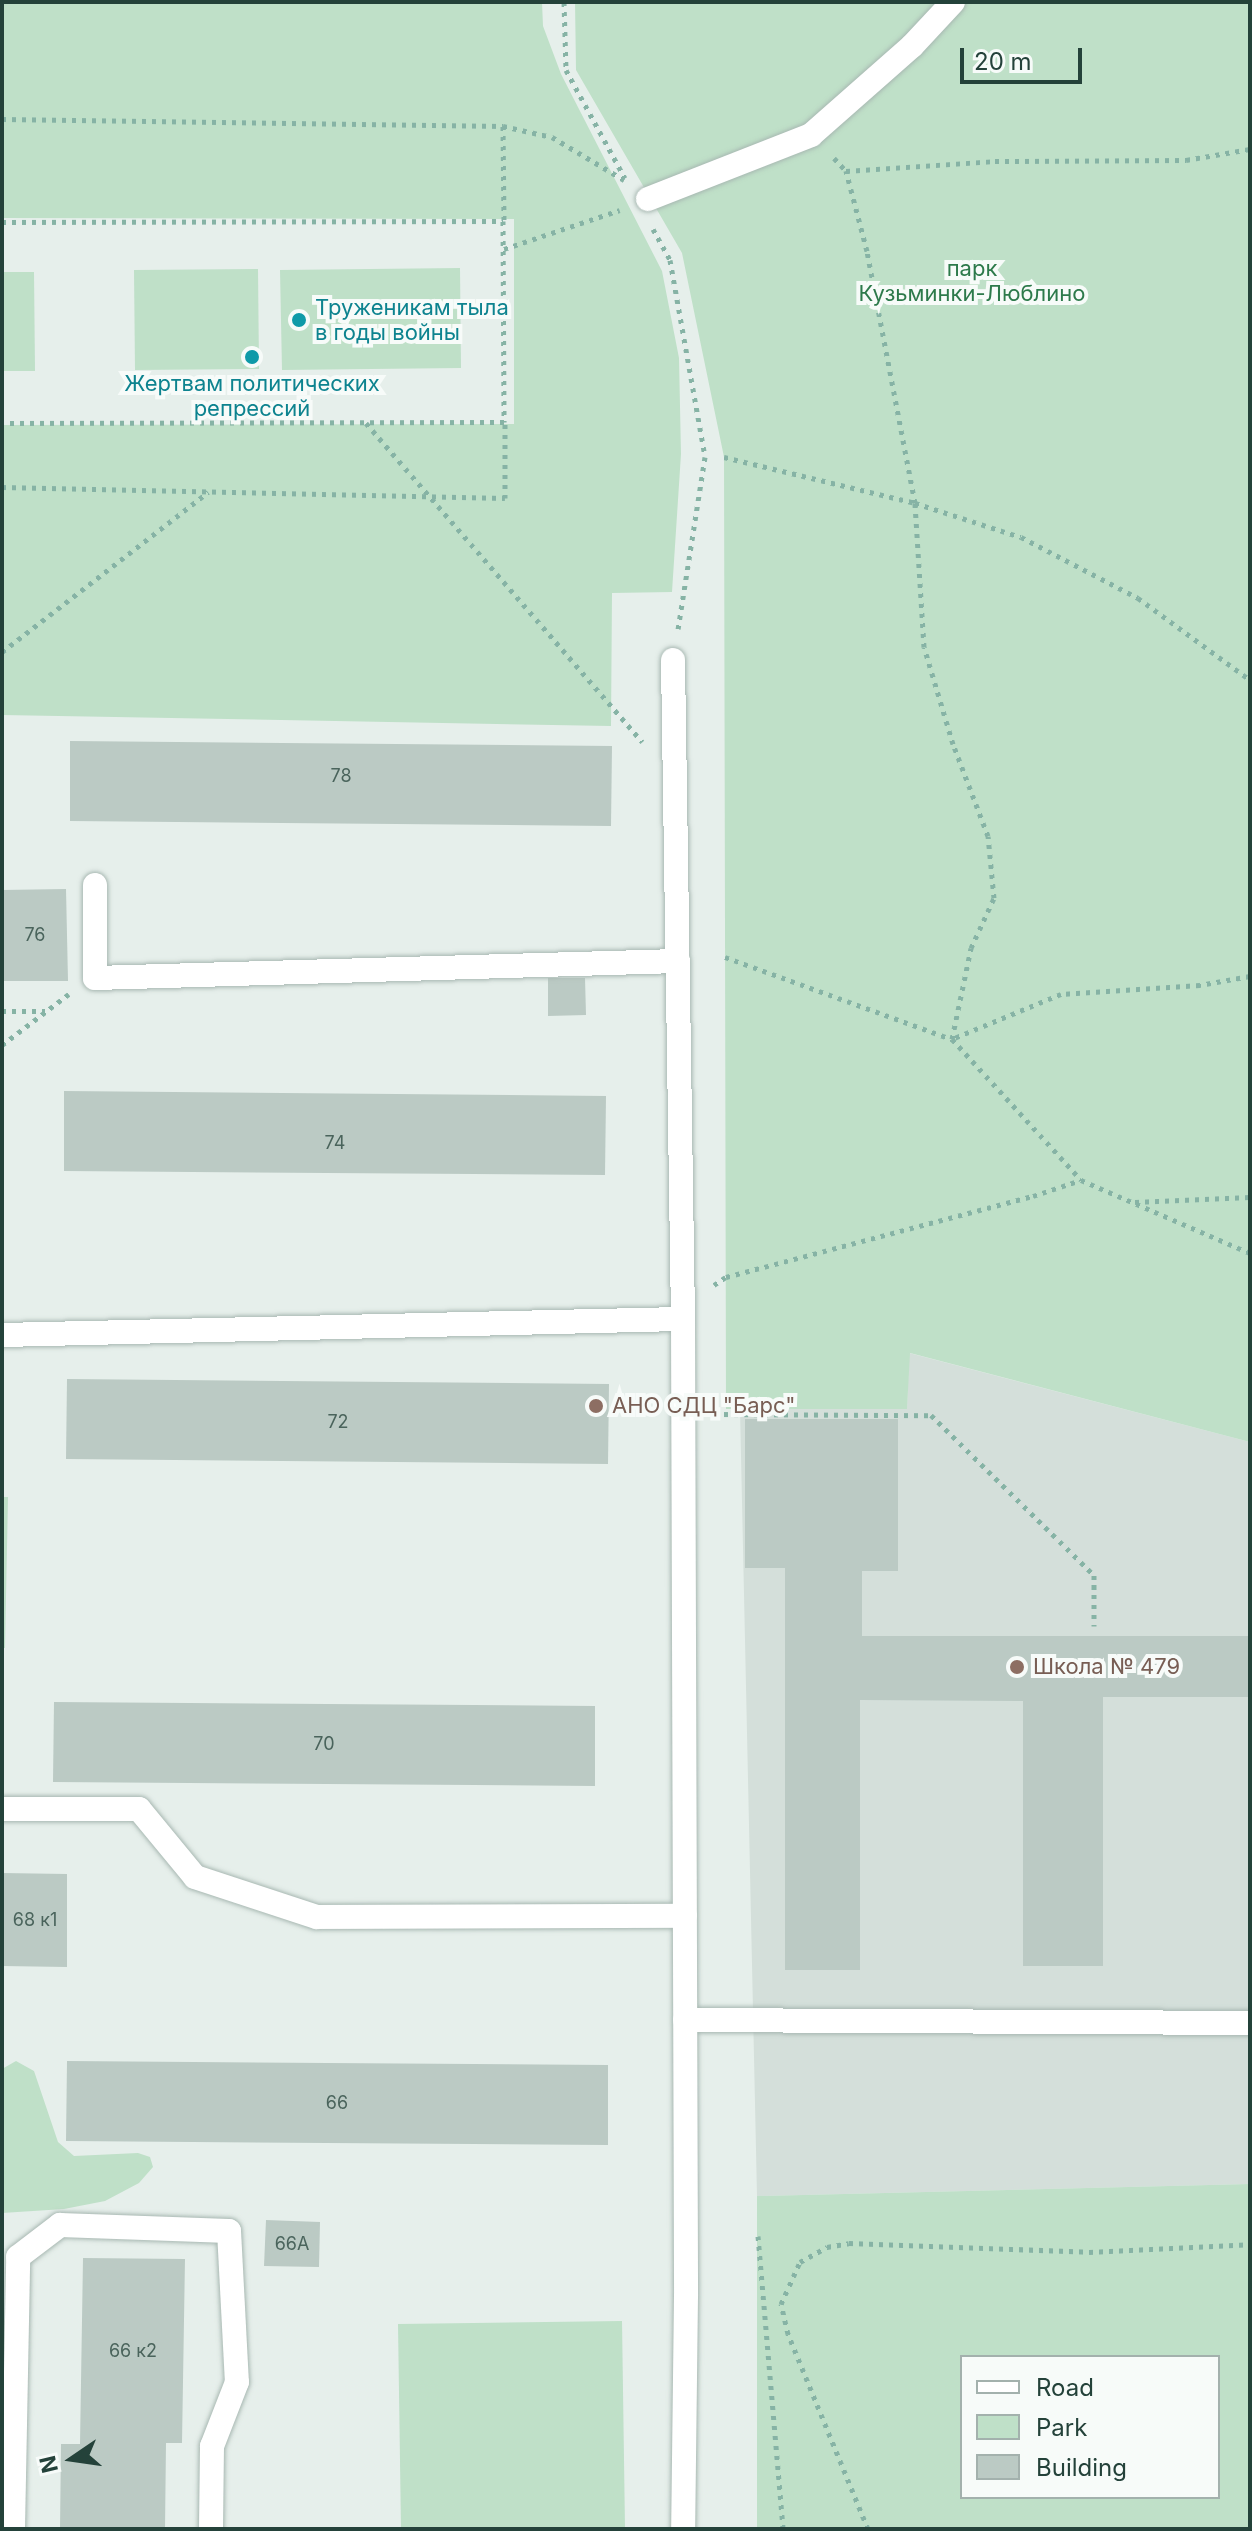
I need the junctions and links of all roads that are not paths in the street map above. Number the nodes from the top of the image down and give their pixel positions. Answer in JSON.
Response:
{"nodes":[{"id":1,"x":953,"y":2,"type":"edge"},
{"id":2,"x":648,"y":199,"type":"dead end"},
{"id":3,"x":673,"y":660,"type":"road end"},
{"id":4,"x":95,"y":885,"type":"dead end"},
{"id":5,"x":678,"y":961,"type":"junction"},
{"id":6,"x":683,"y":1319,"type":"junction"},
{"id":7,"x":2,"y":1335,"type":"edge"},
{"id":8,"x":2,"y":1809,"type":"edge"},
{"id":9,"x":685,"y":1916,"type":"junction"},
{"id":10,"x":685,"y":2020,"type":"junction"},
{"id":11,"x":1250,"y":2023,"type":"edge"},
{"id":12,"x":10,"y":2253,"type":"edge"},
{"id":13,"x":13,"y":2529,"type":"edge"},
{"id":14,"x":211,"y":2529,"type":"edge"},
{"id":15,"x":683,"y":2529,"type":"edge"}],
"edges":[{"from":1,"to":2,"type":"lane"},
{"from":3,"to":5,"type":"lane"},
{"from":4,"to":5,"type":"lane"},
{"from":5,"to":6,"type":"lane"},
{"from":6,"to":7,"type":"lane"},
{"from":6,"to":9,"type":"lane"},
{"from":8,"to":9,"type":"lane"},
{"from":9,"to":10,"type":"lane"},
{"from":10,"to":11,"type":"lane"},
{"from":10,"to":15,"type":"lane"},
{"from":12,"to":13,"type":"lane"},
{"from":12,"to":14,"type":"lane"}]}
